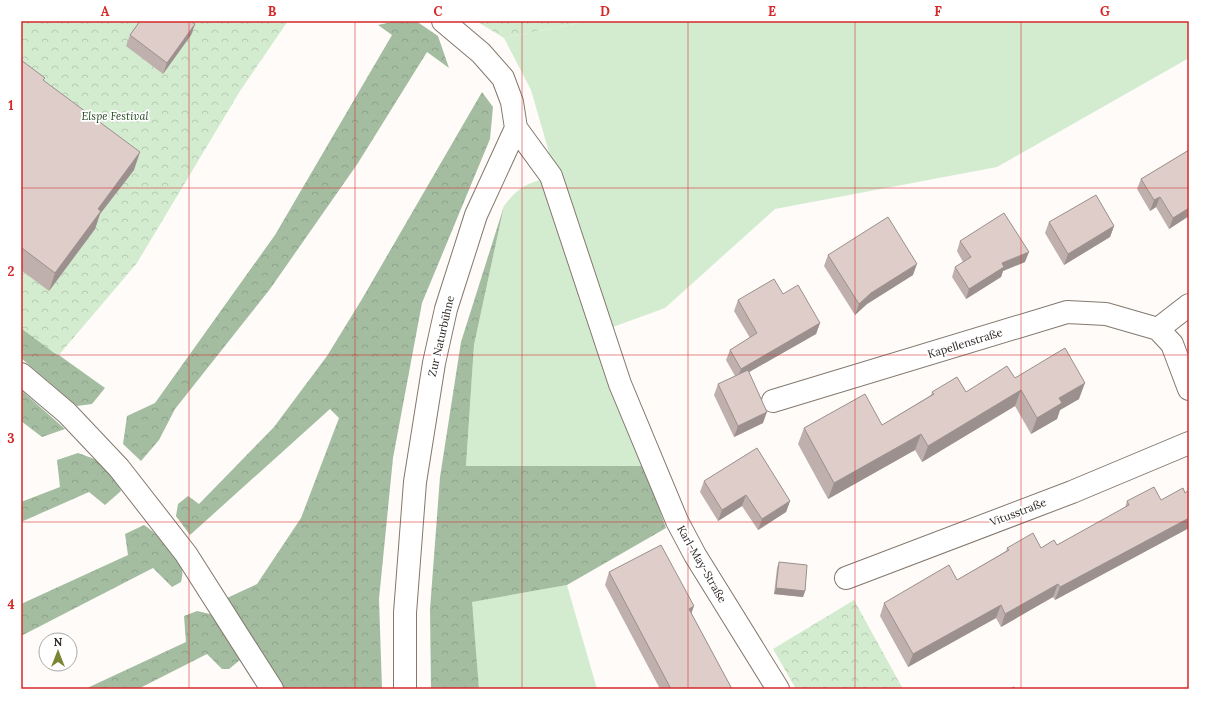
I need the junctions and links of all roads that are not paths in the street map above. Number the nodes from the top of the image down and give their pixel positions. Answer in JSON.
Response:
{"nodes":[{"id":1,"x":443,"y":21,"type":"edge"},
{"id":2,"x":516,"y":128,"type":"junction"},
{"id":3,"x":1189,"y":305,"type":"edge"},
{"id":4,"x":1158,"y":329,"type":"junction"},
{"id":5,"x":21,"y":374,"type":"edge"},
{"id":6,"x":1189,"y":389,"type":"edge"},
{"id":7,"x":773,"y":401,"type":"dead end"},
{"id":8,"x":1189,"y":443,"type":"edge"},
{"id":9,"x":846,"y":578,"type":"dead end"},
{"id":10,"x":272,"y":689,"type":"edge"},
{"id":11,"x":405,"y":689,"type":"edge"},
{"id":12,"x":778,"y":689,"type":"edge"}],
"edges":[{"from":1,"to":2,"type":"street"},
{"from":2,"to":11,"type":"street","name":"Zur Naturbühne"},
{"from":2,"to":12,"type":"street","name":"Karl-May-Straße"},
{"from":3,"to":4,"type":"street"},
{"from":4,"to":6,"type":"street"},
{"from":4,"to":7,"type":"street","name":"Kapellenstraße"},
{"from":5,"to":10,"type":"street"},
{"from":8,"to":9,"type":"street","name":"Vitusstraße"}]}
